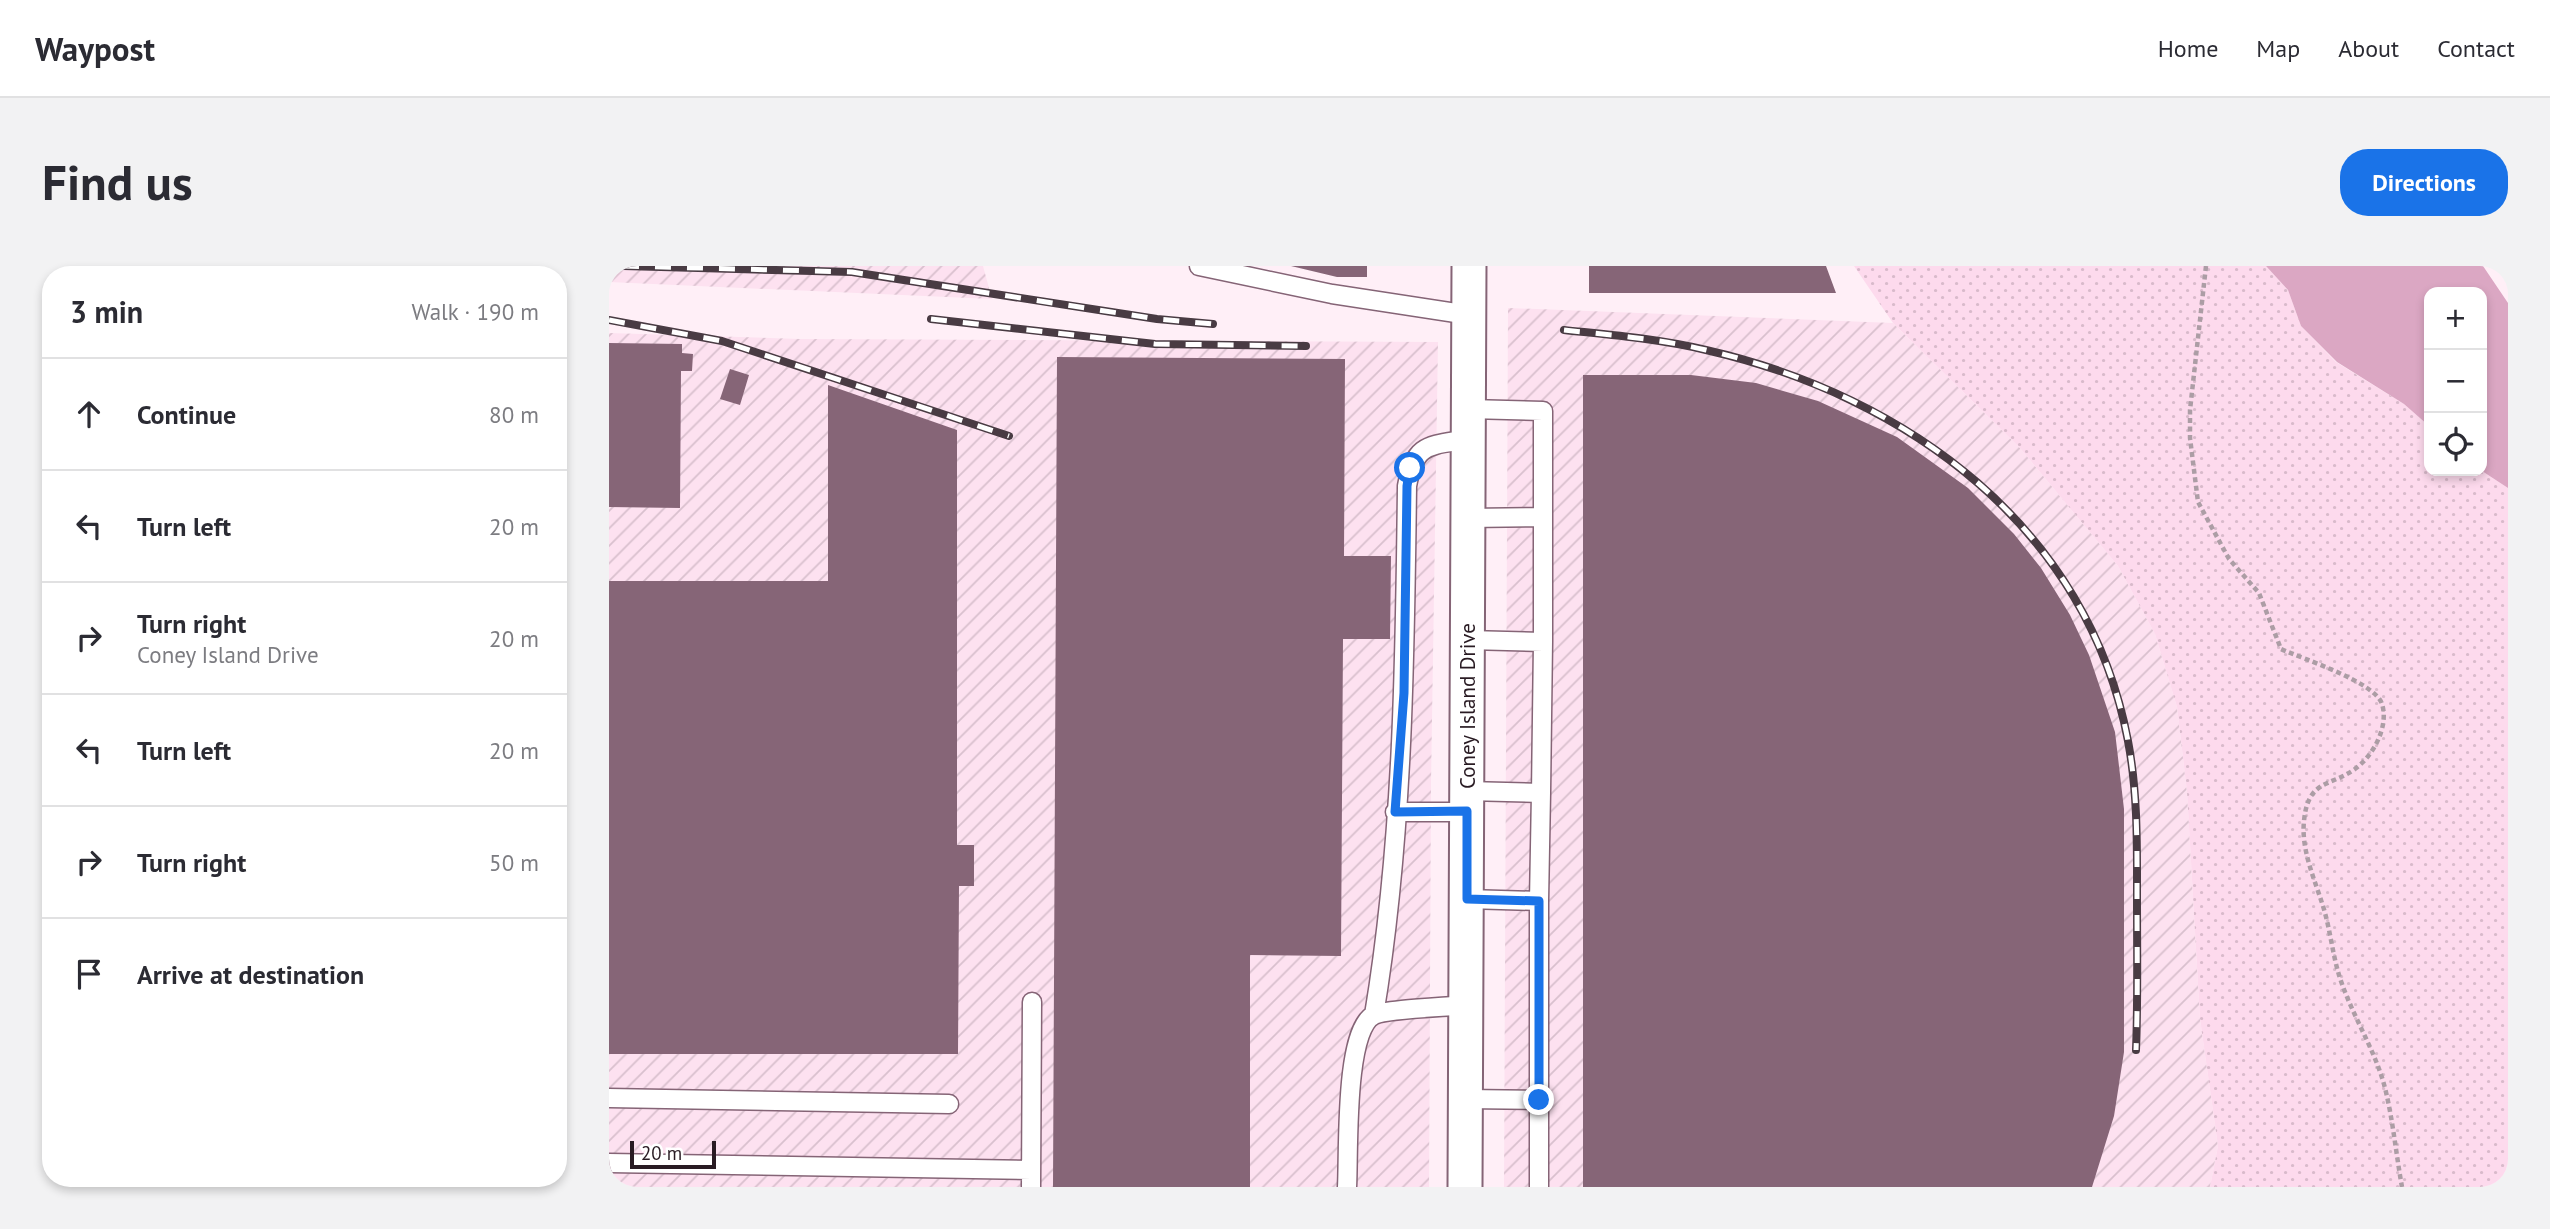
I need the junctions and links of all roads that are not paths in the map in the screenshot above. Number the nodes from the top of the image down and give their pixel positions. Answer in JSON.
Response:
{"nodes":[{"id":1,"x":1199,"y":266,"type":"edge"},
{"id":2,"x":1469,"y":266,"type":"edge"},
{"id":3,"x":1469,"y":315,"type":"junction"},
{"id":4,"x":1469,"y":424,"type":"junction"},
{"id":5,"x":1543,"y":517,"type":"junction"},
{"id":6,"x":1468,"y":518,"type":"junction"},
{"id":7,"x":1468,"y":640,"type":"junction"},
{"id":8,"x":1543,"y":642,"type":"junction"},
{"id":9,"x":1541,"y":793,"type":"junction"},
{"id":10,"x":1467,"y":801,"type":"junction"},
{"id":11,"x":1395,"y":812,"type":"junction"},
{"id":12,"x":1467,"y":899,"type":"junction"},
{"id":13,"x":1539,"y":901,"type":"junction"},
{"id":14,"x":1032,"y":1003,"type":"dead end"},
{"id":15,"x":1466,"y":1005,"type":"junction"},
{"id":16,"x":1374,"y":1015,"type":"junction"},
{"id":17,"x":609,"y":1098,"type":"edge"},
{"id":18,"x":1466,"y":1099,"type":"junction"},
{"id":19,"x":1539,"y":1100,"type":"junction"},
{"id":20,"x":949,"y":1104,"type":"dead end"},
{"id":21,"x":609,"y":1163,"type":"edge"},
{"id":22,"x":1031,"y":1179,"type":"edge"},
{"id":23,"x":1347,"y":1187,"type":"edge"},
{"id":24,"x":1465,"y":1187,"type":"edge"},
{"id":25,"x":1539,"y":1187,"type":"edge"}],
"edges":[{"from":1,"to":3,"type":"lane"},
{"from":2,"to":3,"type":"street","name":"Coney Island Drive"},
{"from":3,"to":4,"type":"street","name":"Coney Island Drive"},
{"from":4,"to":5,"type":"lane"},
{"from":4,"to":6,"type":"street","name":"Coney Island Drive"},
{"from":4,"to":11,"type":"lane"},
{"from":5,"to":6,"type":"lane"},
{"from":5,"to":8,"type":"lane"},
{"from":6,"to":7,"type":"street","name":"Coney Island Drive"},
{"from":7,"to":8,"type":"lane"},
{"from":7,"to":10,"type":"street","name":"Coney Island Drive"},
{"from":8,"to":9,"type":"lane"},
{"from":9,"to":10,"type":"lane"},
{"from":9,"to":13,"type":"lane"},
{"from":10,"to":11,"type":"lane"},
{"from":10,"to":12,"type":"street","name":"Coney Island Drive"},
{"from":11,"to":16,"type":"lane"},
{"from":12,"to":13,"type":"lane"},
{"from":12,"to":15,"type":"street","name":"Coney Island Drive"},
{"from":13,"to":19,"type":"lane"},
{"from":14,"to":22,"type":"lane"},
{"from":15,"to":16,"type":"lane"},
{"from":15,"to":18,"type":"street","name":"Coney Island Drive"},
{"from":16,"to":23,"type":"lane"},
{"from":17,"to":20,"type":"lane"},
{"from":18,"to":19,"type":"lane"},
{"from":18,"to":24,"type":"street","name":"Coney Island Drive"},
{"from":19,"to":25,"type":"lane"},
{"from":21,"to":22,"type":"lane"}]}
